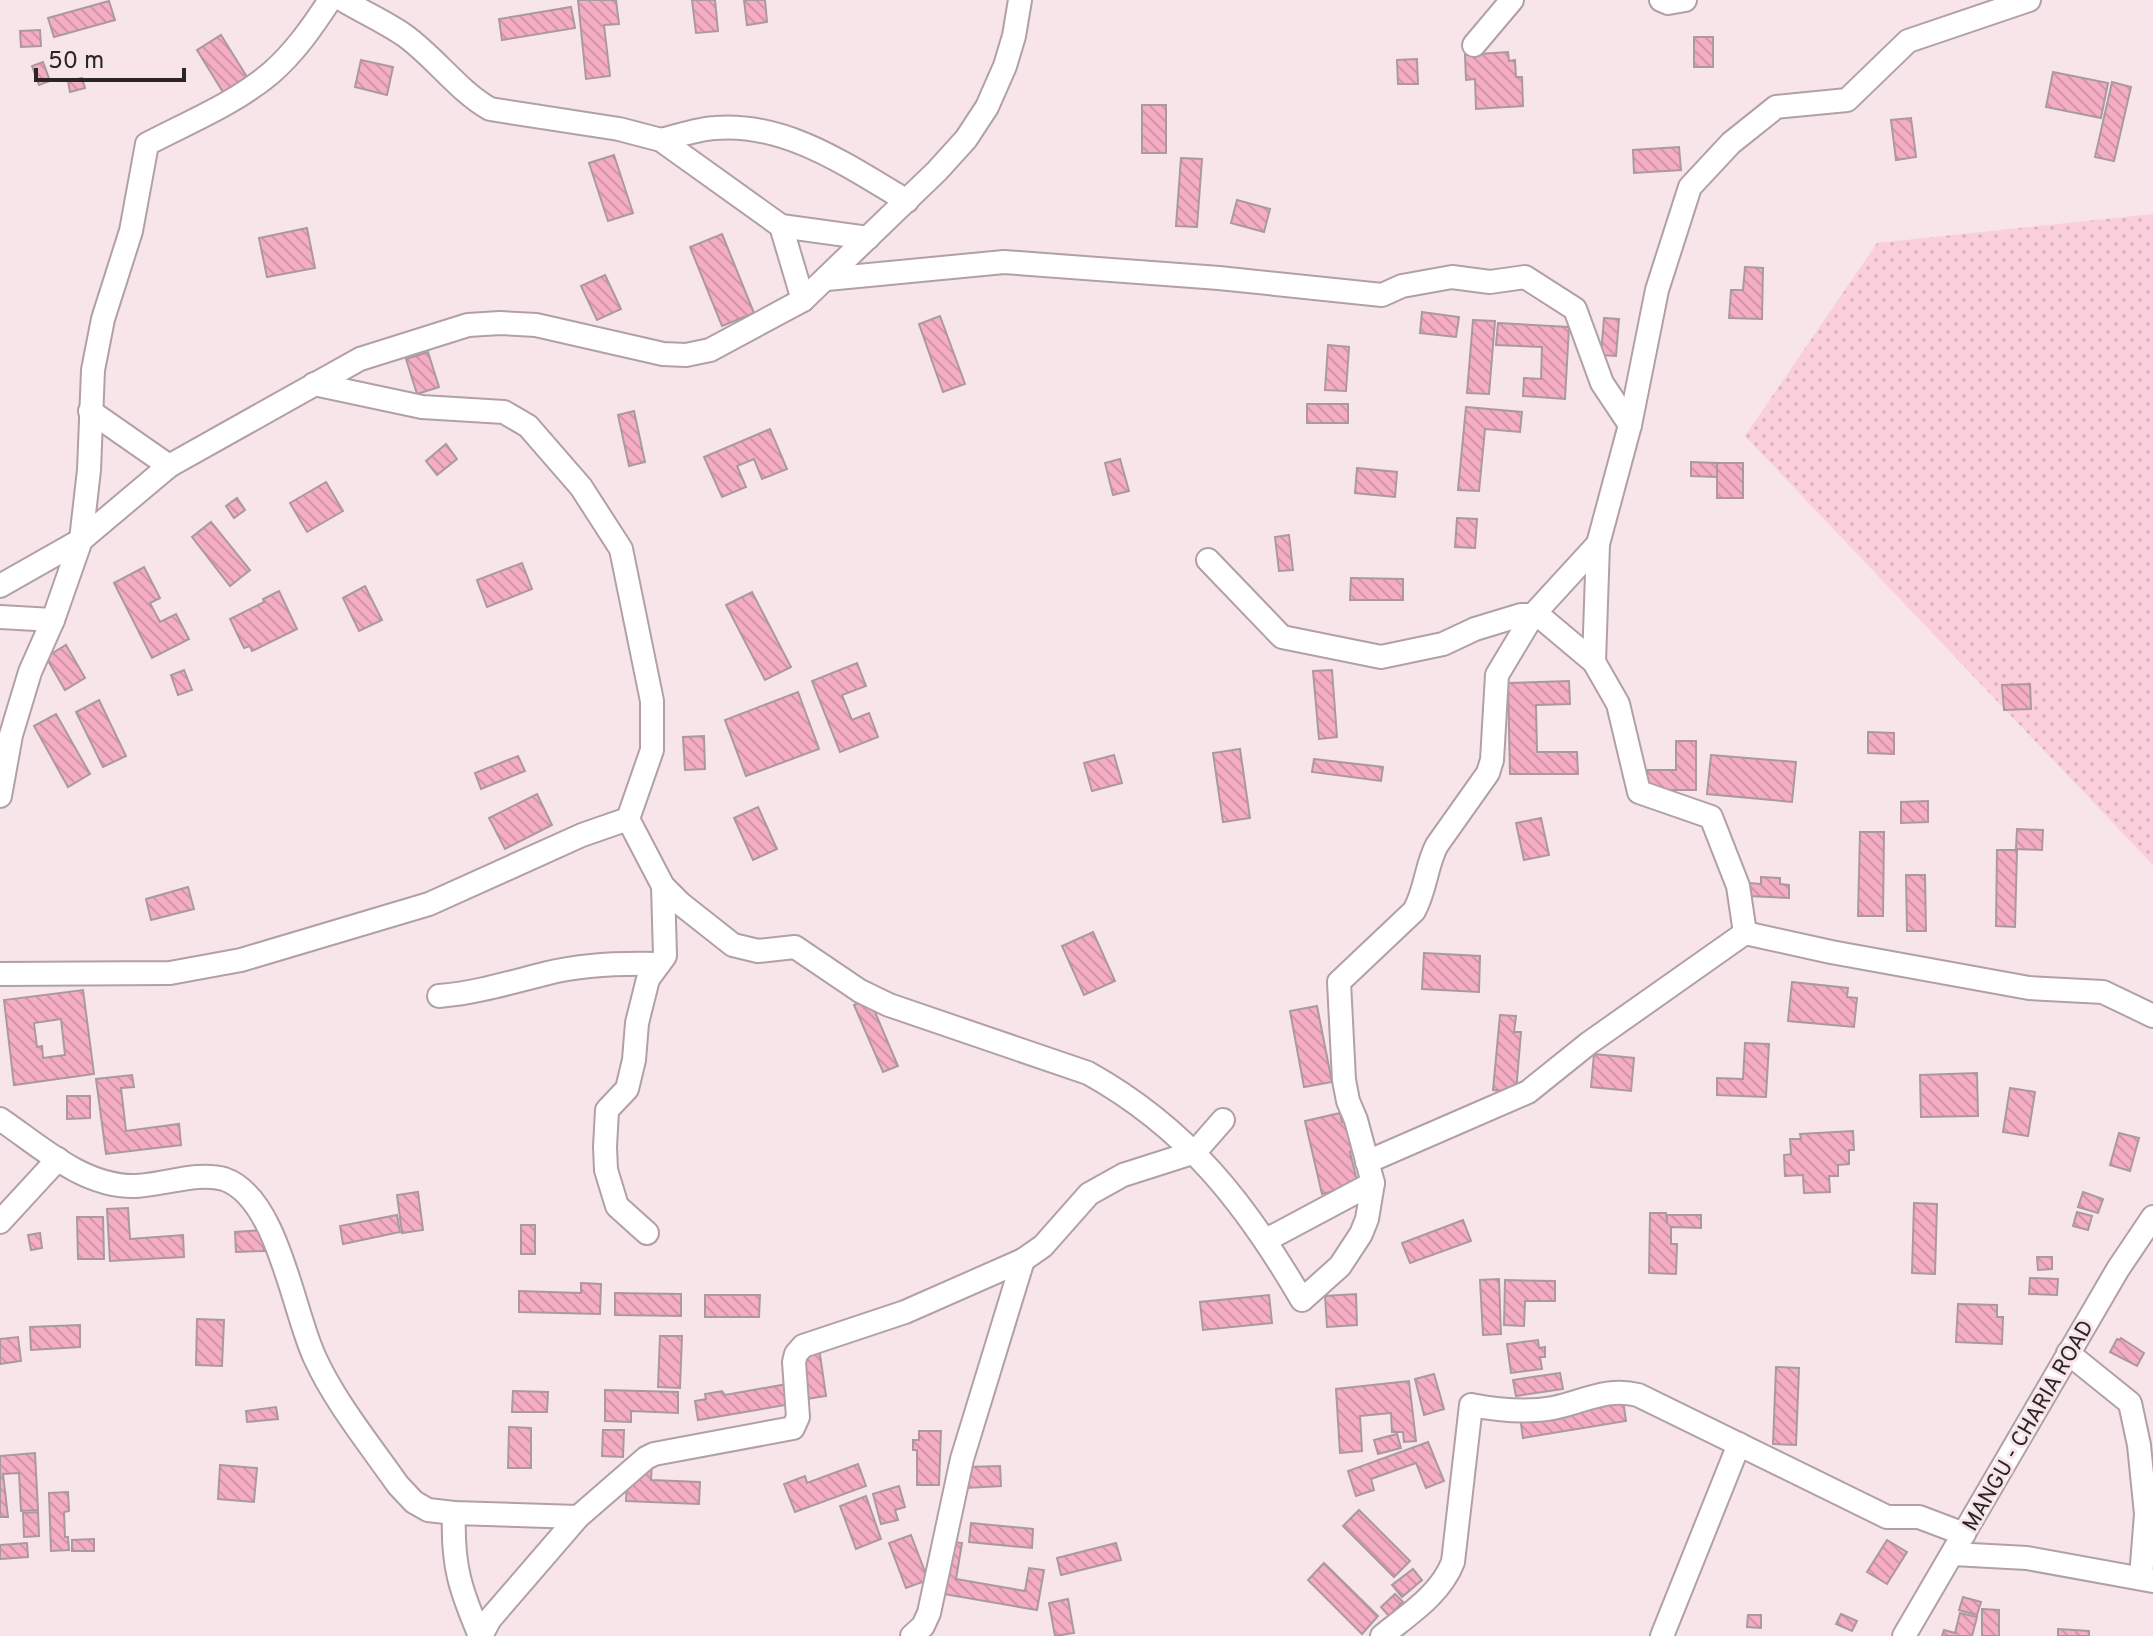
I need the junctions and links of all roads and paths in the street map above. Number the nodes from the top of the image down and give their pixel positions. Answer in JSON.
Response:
{"nodes":[{"id":1,"x":330,"y":0,"type":"edge"},
{"id":2,"x":343,"y":0,"type":"edge"},
{"id":3,"x":1020,"y":0,"type":"edge"},
{"id":4,"x":1512,"y":0,"type":"edge"},
{"id":5,"x":1661,"y":0,"type":"edge"},
{"id":6,"x":1685,"y":0,"type":"edge"},
{"id":7,"x":2029,"y":0,"type":"edge"},
{"id":8,"x":1474,"y":45,"type":"dead end"},
{"id":9,"x":661,"y":140,"type":"junction"},
{"id":10,"x":907,"y":201,"type":"junction"},
{"id":11,"x":781,"y":226,"type":"junction"},
{"id":12,"x":868,"y":238,"type":"junction"},
{"id":13,"x":827,"y":279,"type":"junction"},
{"id":14,"x":803,"y":300,"type":"junction"},
{"id":15,"x":314,"y":384,"type":"junction"},
{"id":16,"x":90,"y":411,"type":"junction"},
{"id":17,"x":1630,"y":425,"type":"junction"},
{"id":18,"x":169,"y":466,"type":"junction"},
{"id":19,"x":81,"y":540,"type":"junction"},
{"id":20,"x":1598,"y":544,"type":"junction"},
{"id":21,"x":1208,"y":560,"type":"dead end"},
{"id":22,"x":0,"y":586,"type":"edge"},
{"id":23,"x":1533,"y":615,"type":"junction"},
{"id":24,"x":0,"y":617,"type":"edge"},
{"id":25,"x":53,"y":620,"type":"junction"},
{"id":26,"x":1594,"y":662,"type":"junction"},
{"id":27,"x":0,"y":796,"type":"edge"},
{"id":28,"x":628,"y":819,"type":"junction"},
{"id":29,"x":663,"y":886,"type":"junction"},
{"id":30,"x":1745,"y":933,"type":"junction"},
{"id":31,"x":659,"y":964,"type":"junction"},
{"id":32,"x":0,"y":974,"type":"edge"},
{"id":33,"x":439,"y":996,"type":"dead end"},
{"id":34,"x":2153,"y":1016,"type":"edge"},
{"id":35,"x":0,"y":1119,"type":"edge"},
{"id":36,"x":1223,"y":1120,"type":"dead end"},
{"id":37,"x":1195,"y":1152,"type":"junction"},
{"id":38,"x":58,"y":1159,"type":"junction"},
{"id":39,"x":1370,"y":1172,"type":"junction"},
{"id":40,"x":2153,"y":1217,"type":"edge"},
{"id":41,"x":0,"y":1222,"type":"edge"},
{"id":42,"x":647,"y":1233,"type":"dead end"},
{"id":43,"x":1266,"y":1240,"type":"junction"},
{"id":44,"x":1023,"y":1260,"type":"junction"},
{"id":45,"x":2068,"y":1353,"type":"junction"},
{"id":46,"x":1739,"y":1444,"type":"junction"},
{"id":47,"x":454,"y":1513,"type":"junction"},
{"id":48,"x":578,"y":1517,"type":"junction"},
{"id":49,"x":1964,"y":1534,"type":"junction"},
{"id":50,"x":1953,"y":1554,"type":"junction"},
{"id":51,"x":2147,"y":1579,"type":"edge"},
{"id":52,"x":480,"y":1636,"type":"edge"},
{"id":53,"x":912,"y":1636,"type":"edge"},
{"id":54,"x":1382,"y":1636,"type":"edge"},
{"id":55,"x":1662,"y":1636,"type":"edge"},
{"id":56,"x":1904,"y":1636,"type":"edge"}],
"edges":[{"from":1,"to":16,"type":"street"},
{"from":2,"to":9,"type":"street"},
{"from":3,"to":10,"type":"street"},
{"from":4,"to":8,"type":"street"},
{"from":5,"to":6,"type":"street"},
{"from":7,"to":17,"type":"street"},
{"from":9,"to":10,"type":"street"},
{"from":9,"to":11,"type":"street"},
{"from":10,"to":12,"type":"street"},
{"from":11,"to":12,"type":"street"},
{"from":11,"to":14,"type":"street"},
{"from":12,"to":13,"type":"street"},
{"from":13,"to":14,"type":"street"},
{"from":13,"to":17,"type":"street"},
{"from":14,"to":15,"type":"street"},
{"from":15,"to":18,"type":"street"},
{"from":15,"to":28,"type":"street"},
{"from":16,"to":18,"type":"street"},
{"from":16,"to":19,"type":"street"},
{"from":17,"to":20,"type":"street"},
{"from":18,"to":19,"type":"street"},
{"from":19,"to":22,"type":"street"},
{"from":19,"to":25,"type":"street"},
{"from":20,"to":23,"type":"street"},
{"from":20,"to":26,"type":"street"},
{"from":21,"to":23,"type":"street"},
{"from":23,"to":26,"type":"street"},
{"from":23,"to":39,"type":"street"},
{"from":24,"to":25,"type":"street"},
{"from":25,"to":27,"type":"street"},
{"from":26,"to":30,"type":"street"},
{"from":28,"to":29,"type":"street"},
{"from":28,"to":32,"type":"street"},
{"from":29,"to":31,"type":"street"},
{"from":29,"to":37,"type":"street"},
{"from":30,"to":34,"type":"street"},
{"from":30,"to":39,"type":"street"},
{"from":31,"to":33,"type":"street"},
{"from":31,"to":42,"type":"street"},
{"from":35,"to":38,"type":"street"},
{"from":36,"to":37,"type":"street"},
{"from":37,"to":43,"type":"street"},
{"from":37,"to":44,"type":"street"},
{"from":38,"to":41,"type":"street"},
{"from":38,"to":47,"type":"street"},
{"from":39,"to":43,"type":"street"},
{"from":39,"to":43,"type":"street"},
{"from":40,"to":45,"type":"street","name":"MANGU - CHARIA ROAD"},
{"from":44,"to":48,"type":"street"},
{"from":44,"to":53,"type":"street"},
{"from":45,"to":49,"type":"street","name":"MANGU - CHARIA ROAD"},
{"from":45,"to":51,"type":"street"},
{"from":46,"to":49,"type":"street"},
{"from":46,"to":54,"type":"street"},
{"from":46,"to":55,"type":"street"},
{"from":47,"to":48,"type":"street"},
{"from":47,"to":52,"type":"street"},
{"from":48,"to":52,"type":"street"},
{"from":49,"to":50,"type":"street","name":"MANGU - CHARIA ROAD"},
{"from":50,"to":51,"type":"street"},
{"from":50,"to":56,"type":"street","name":"MANGU - CHARIA ROAD"}]}
